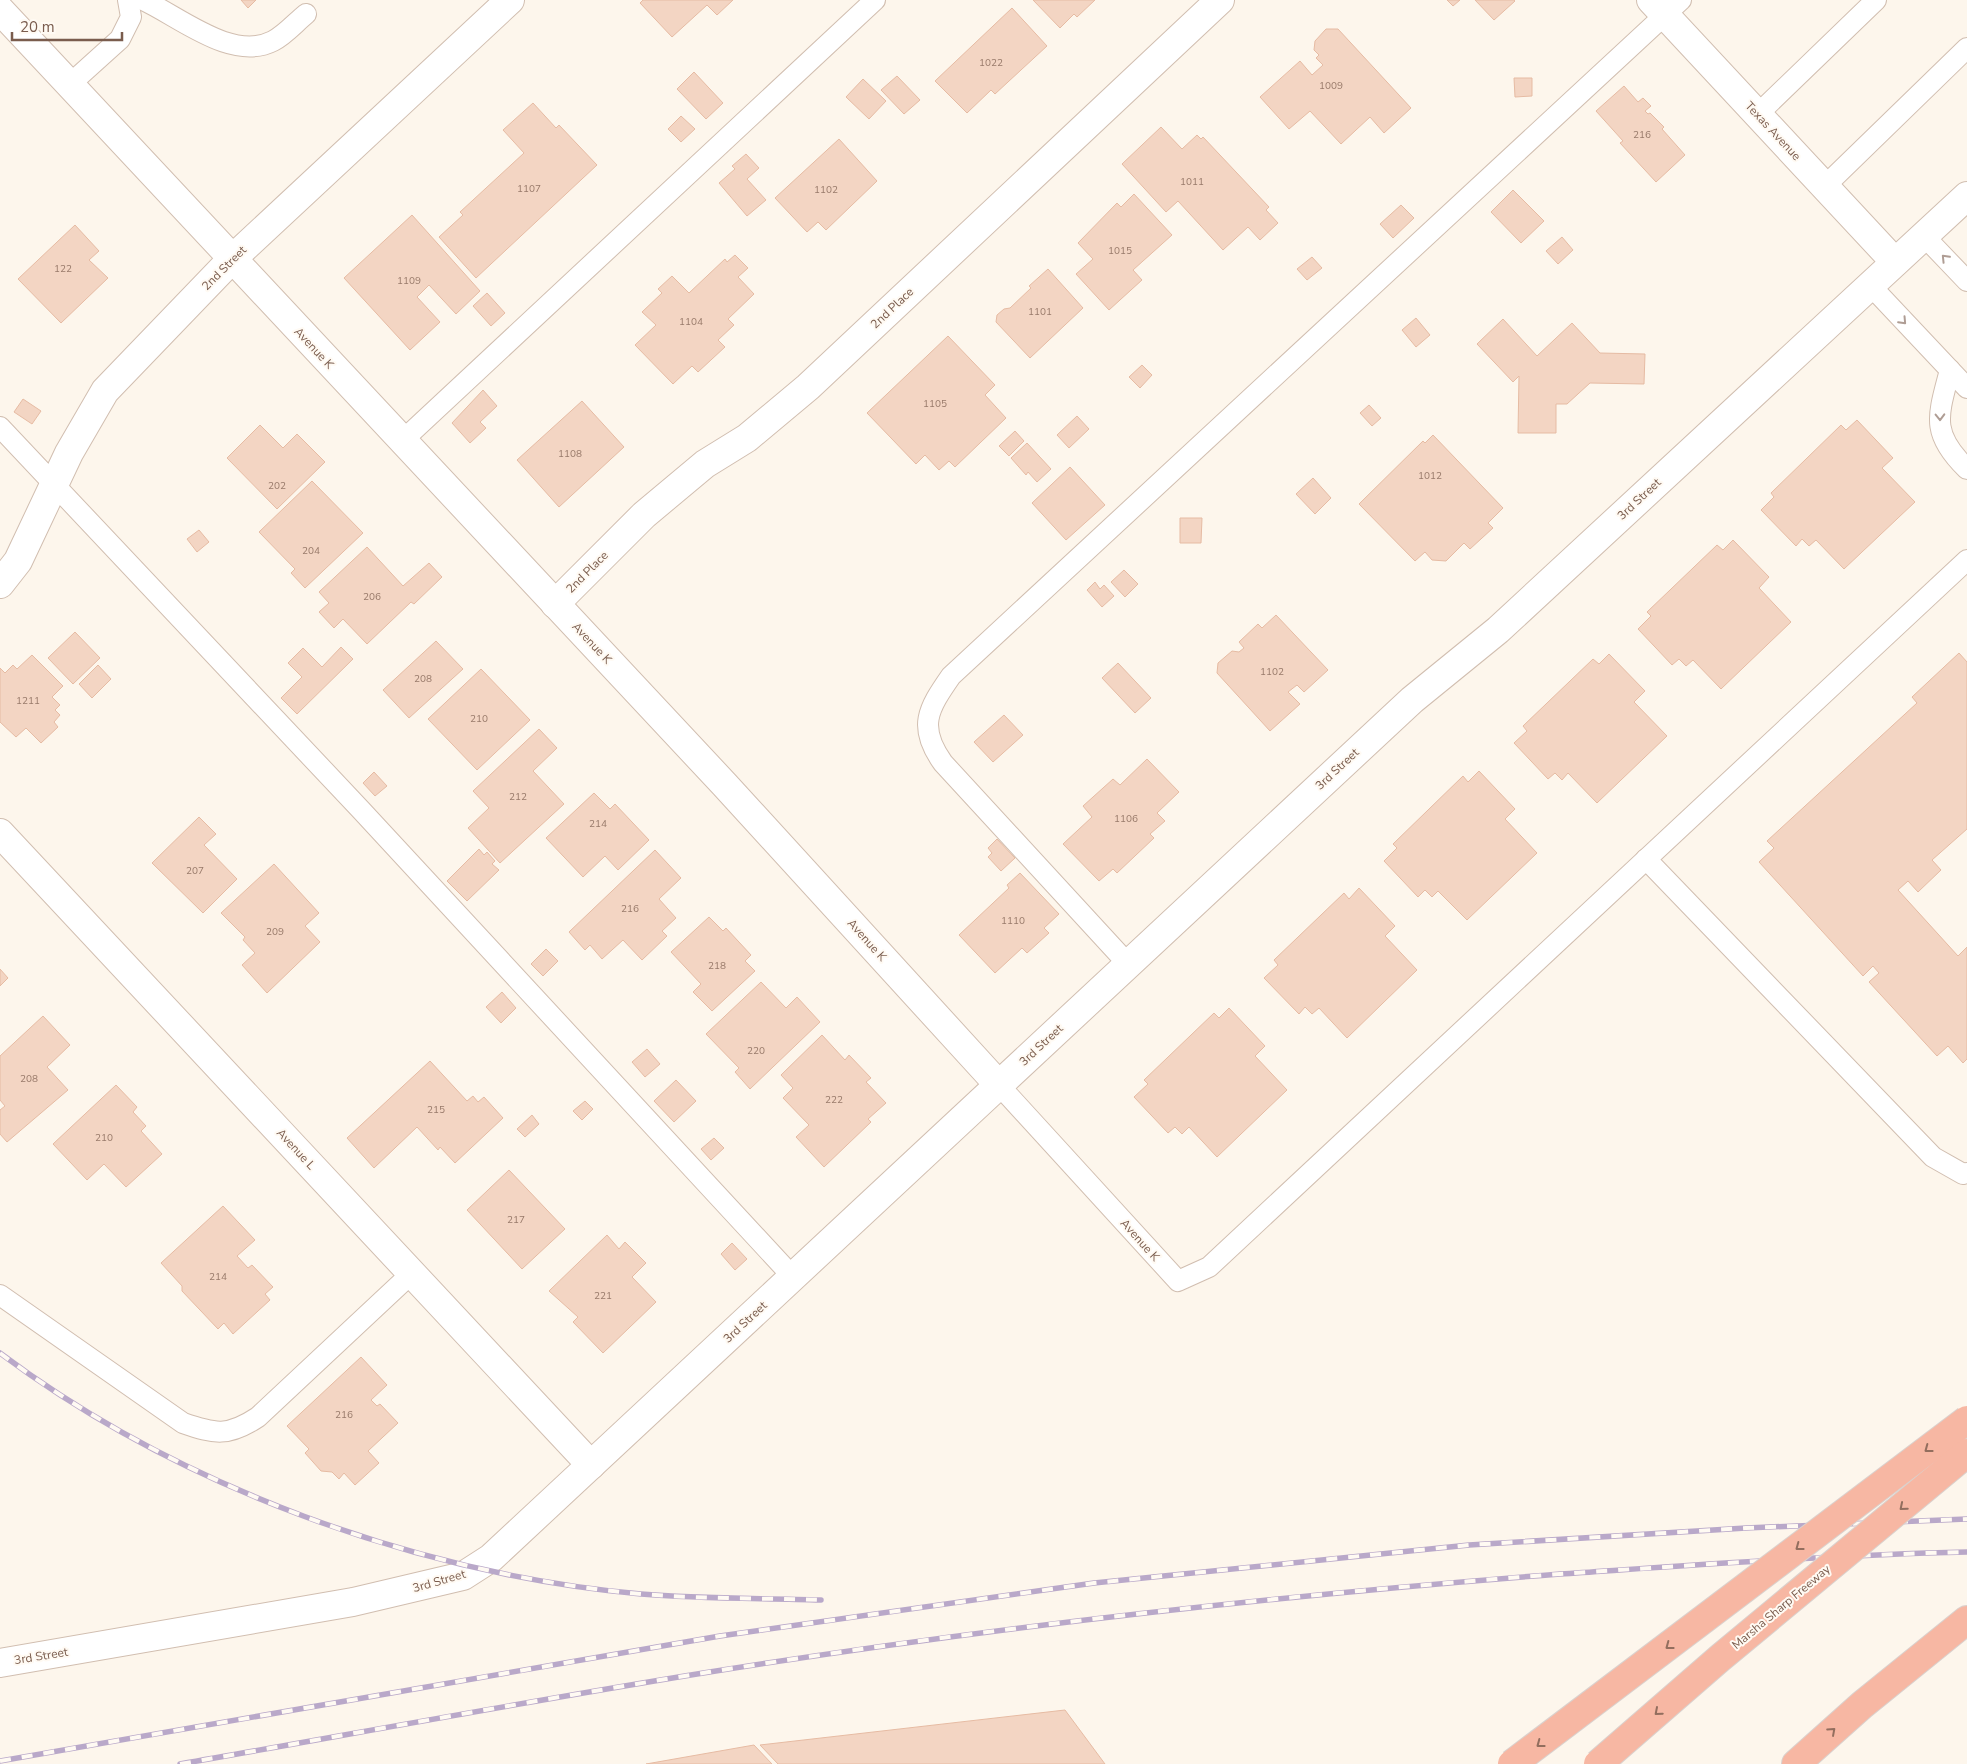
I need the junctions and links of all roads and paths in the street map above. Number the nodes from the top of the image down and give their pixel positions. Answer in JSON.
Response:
{"nodes":[{"id":1,"x":128,"y":0,"type":"edge"},
{"id":2,"x":143,"y":0,"type":"edge"},
{"id":3,"x":510,"y":0,"type":"edge"},
{"id":4,"x":875,"y":0,"type":"edge"},
{"id":5,"x":1220,"y":0,"type":"edge"},
{"id":6,"x":1876,"y":0,"type":"edge"},
{"id":7,"x":1666,"y":5,"type":"edge"},
{"id":8,"x":0,"y":10,"type":"edge"},
{"id":9,"x":306,"y":14,"type":"dead end"},
{"id":10,"x":1967,"y":48,"type":"edge"},
{"id":11,"x":69,"y":85,"type":"junction"},
{"id":12,"x":1758,"y":114,"type":"junction"},
{"id":13,"x":1825,"y":186,"type":"junction"},
{"id":14,"x":1967,"y":196,"type":"edge"},
{"id":15,"x":1924,"y":236,"type":"junction"},
{"id":16,"x":232,"y":260,"type":"junction"},
{"id":17,"x":1895,"y":262,"type":"junction"},
{"id":18,"x":1967,"y":281,"type":"edge"},
{"id":19,"x":1870,"y":285,"type":"junction"},
{"id":20,"x":1950,"y":370,"type":"junction"},
{"id":21,"x":1967,"y":388,"type":"edge"},
{"id":22,"x":0,"y":427,"type":"edge"},
{"id":23,"x":402,"y":441,"type":"junction"},
{"id":24,"x":1967,"y":469,"type":"edge"},
{"id":25,"x":55,"y":484,"type":"junction"},
{"id":26,"x":1967,"y":560,"type":"edge"},
{"id":27,"x":0,"y":584,"type":"edge"},
{"id":28,"x":555,"y":604,"type":"junction"},
{"id":29,"x":0,"y":833,"type":"edge"},
{"id":30,"x":1646,"y":859,"type":"junction"},
{"id":31,"x":1128,"y":964,"type":"junction"},
{"id":32,"x":998,"y":1084,"type":"junction"},
{"id":33,"x":1967,"y":1174,"type":"edge"},
{"id":34,"x":412,"y":1273,"type":"junction"},
{"id":35,"x":793,"y":1277,"type":"junction"},
{"id":36,"x":0,"y":1295,"type":"edge"},
{"id":37,"x":1967,"y":1420,"type":"edge"},
{"id":38,"x":1967,"y":1453,"type":"edge"},
{"id":39,"x":591,"y":1465,"type":"junction"},
{"id":40,"x":1967,"y":1620,"type":"edge"},
{"id":41,"x":0,"y":1663,"type":"edge"},
{"id":42,"x":1512,"y":1764,"type":"edge"},
{"id":43,"x":1598,"y":1764,"type":"edge"},
{"id":44,"x":1796,"y":1764,"type":"edge"}],
"edges":[{"from":1,"to":11,"type":"lane"},
{"from":2,"to":9,"type":"lane"},
{"from":3,"to":16,"type":"street","name":"2nd Street"},
{"from":4,"to":23,"type":"lane"},
{"from":5,"to":28,"type":"street","name":"2nd Place"},
{"from":6,"to":12,"type":"lane"},
{"from":7,"to":12,"type":"street","name":"Texas Avenue"},
{"from":7,"to":31,"type":"lane"},
{"from":8,"to":11,"type":"street","name":"Avenue K"},
{"from":10,"to":13,"type":"lane"},
{"from":11,"to":16,"type":"street","name":"Avenue K"},
{"from":12,"to":13,"type":"street","name":"Texas Avenue"},
{"from":13,"to":17,"type":"street","name":"Texas Avenue"},
{"from":14,"to":15,"type":"street","name":"3rd Street"},
{"from":15,"to":17,"type":"street","name":"3rd Street"},
{"from":18,"to":15,"type":"lane","one_way":true},
{"from":16,"to":23,"type":"street","name":"Avenue K"},
{"from":16,"to":25,"type":"street","name":"2nd Street"},
{"from":17,"to":19,"type":"street","name":"3rd Street"},
{"from":19,"to":20,"type":"lane","one_way":true},
{"from":19,"to":31,"type":"street","name":"3rd Street"},
{"from":20,"to":21,"type":"lane"},
{"from":20,"to":24,"type":"lane","one_way":true},
{"from":22,"to":25,"type":"lane"},
{"from":23,"to":28,"type":"street","name":"Avenue K"},
{"from":25,"to":27,"type":"street","name":"2nd Street"},
{"from":25,"to":35,"type":"lane"},
{"from":26,"to":30,"type":"lane"},
{"from":28,"to":32,"type":"street","name":"Avenue K"},
{"from":29,"to":34,"type":"street","name":"Avenue L"},
{"from":30,"to":32,"type":"lane","name":"Avenue K"},
{"from":30,"to":33,"type":"lane"},
{"from":31,"to":32,"type":"street","name":"3rd Street"},
{"from":32,"to":35,"type":"street","name":"3rd Street"},
{"from":34,"to":36,"type":"lane"},
{"from":34,"to":39,"type":"street","name":"Avenue L"},
{"from":35,"to":39,"type":"street","name":"3rd Street"},
{"from":37,"to":42,"type":"highway","one_way":true,"bridge":true},
{"from":38,"to":43,"type":"highway","name":"Marsha Sharp Freeway","one_way":true,"bridge":true},
{"from":39,"to":41,"type":"street","name":"3rd Street"},
{"from":44,"to":40,"type":"highway","one_way":true}]}
